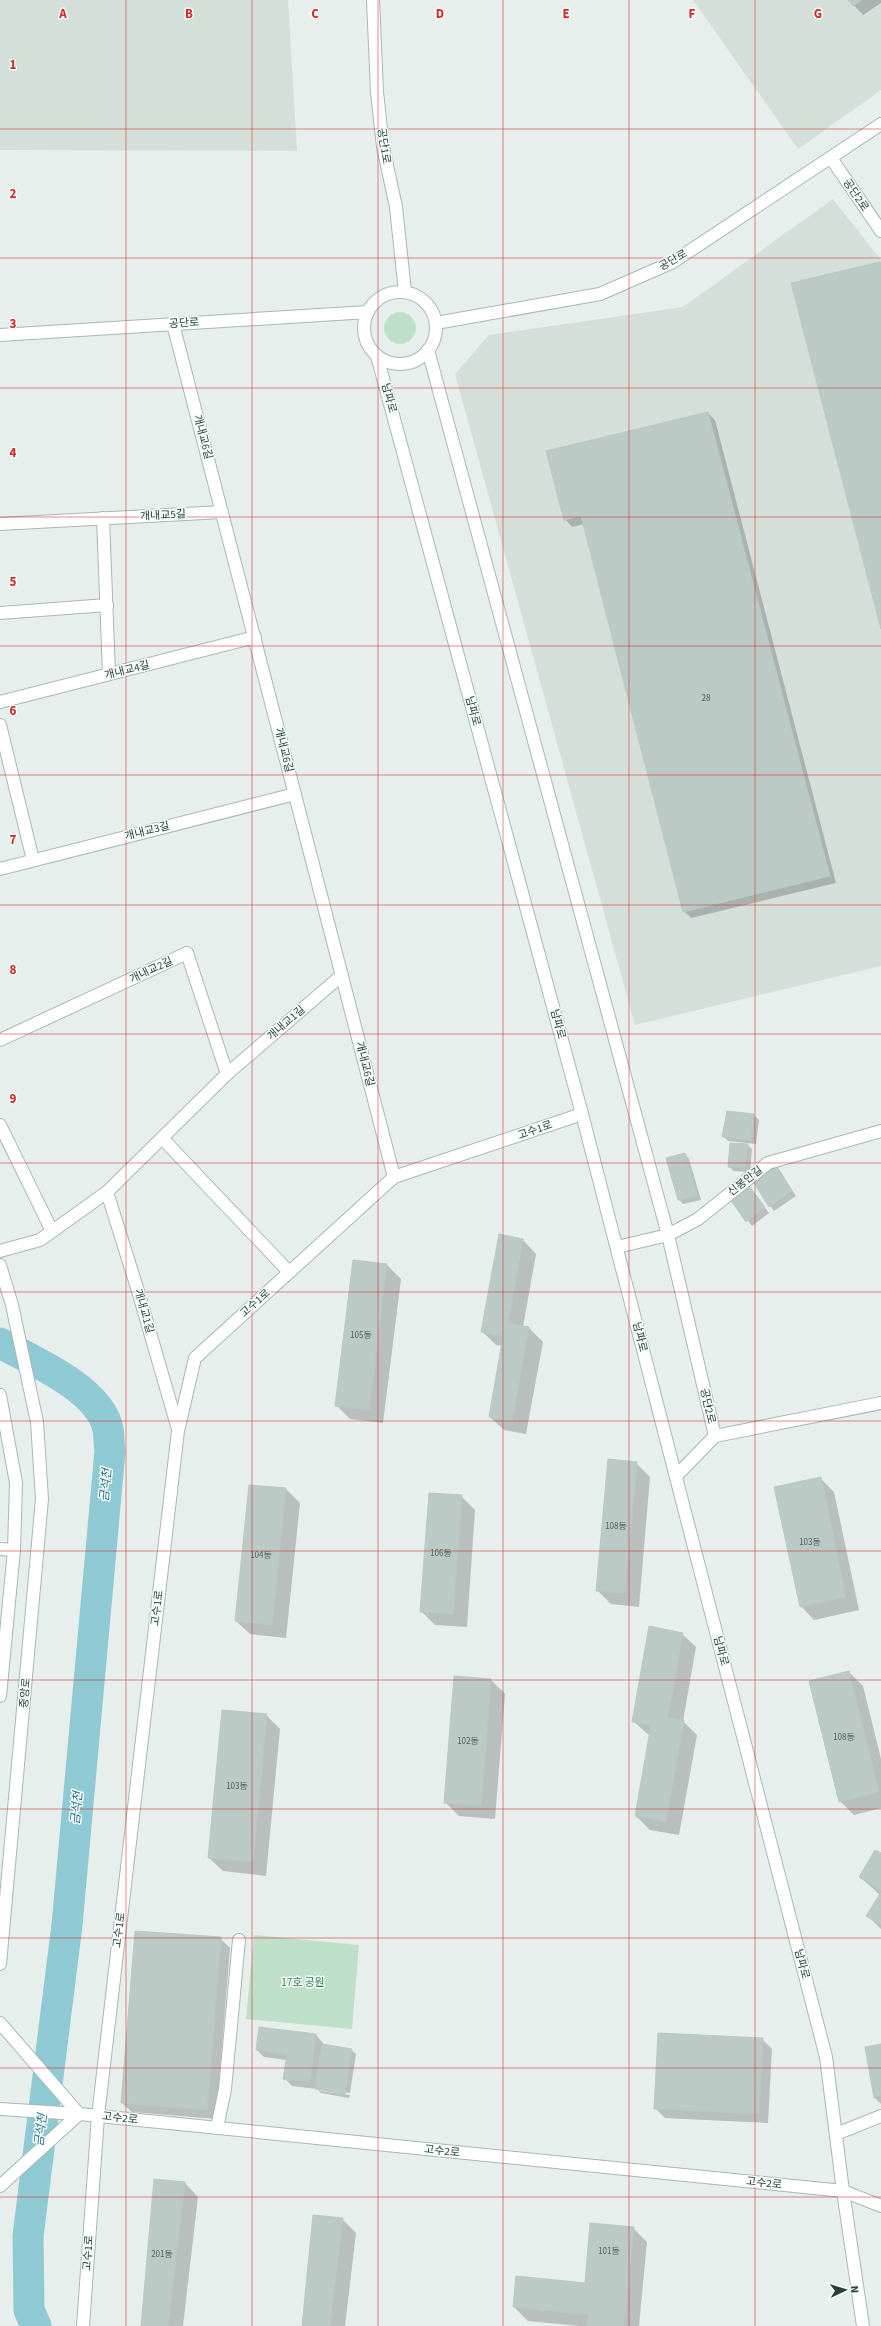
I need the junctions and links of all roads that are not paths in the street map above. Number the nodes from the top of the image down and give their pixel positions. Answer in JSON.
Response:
{"nodes":[{"id":1,"x":373,"y":0,"type":"edge"},
{"id":2,"x":881,"y":124,"type":"edge"},
{"id":3,"x":832,"y":158,"type":"junction"},
{"id":4,"x":881,"y":231,"type":"edge"},
{"id":5,"x":405,"y":292,"type":"junction"},
{"id":6,"x":368,"y":312,"type":"junction"},
{"id":7,"x":436,"y":323,"type":"junction"},
{"id":8,"x":174,"y":324,"type":"junction"},
{"id":9,"x":0,"y":335,"type":"edge"},
{"id":10,"x":428,"y":350,"type":"junction"},
{"id":11,"x":377,"y":356,"type":"junction"},
{"id":12,"x":222,"y":512,"type":"junction"},
{"id":13,"x":103,"y":518,"type":"junction"},
{"id":14,"x":0,"y":524,"type":"edge"},
{"id":15,"x":106,"y":605,"type":"junction"},
{"id":16,"x":0,"y":613,"type":"edge"},
{"id":17,"x":255,"y":637,"type":"junction"},
{"id":18,"x":109,"y":674,"type":"junction"},
{"id":19,"x":0,"y":702,"type":"edge"},
{"id":20,"x":0,"y":725,"type":"edge"},
{"id":21,"x":295,"y":794,"type":"junction"},
{"id":22,"x":33,"y":860,"type":"junction"},
{"id":23,"x":0,"y":869,"type":"edge"},
{"id":24,"x":342,"y":975,"type":"junction"},
{"id":25,"x":0,"y":1040,"type":"edge"},
{"id":26,"x":227,"y":1074,"type":"junction"},
{"id":27,"x":582,"y":1114,"type":"junction"},
{"id":28,"x":0,"y":1125,"type":"edge"},
{"id":29,"x":881,"y":1131,"type":"edge"},
{"id":30,"x":162,"y":1138,"type":"junction"},
{"id":31,"x":394,"y":1177,"type":"junction"},
{"id":32,"x":107,"y":1192,"type":"junction"},
{"id":33,"x":52,"y":1231,"type":"junction"},
{"id":34,"x":668,"y":1235,"type":"junction"},
{"id":35,"x":617,"y":1247,"type":"junction"},
{"id":36,"x":0,"y":1251,"type":"edge"},
{"id":37,"x":0,"y":1265,"type":"edge"},
{"id":38,"x":289,"y":1272,"type":"junction"},
{"id":39,"x":0,"y":1395,"type":"edge"},
{"id":40,"x":881,"y":1403,"type":"edge"},
{"id":41,"x":178,"y":1430,"type":"junction"},
{"id":42,"x":715,"y":1436,"type":"junction"},
{"id":43,"x":676,"y":1476,"type":"junction"},
{"id":44,"x":0,"y":1549,"type":"edge"},
{"id":45,"x":14,"y":1550,"type":"junction"},
{"id":46,"x":0,"y":1696,"type":"edge"},
{"id":47,"x":239,"y":1940,"type":"dead end"},
{"id":48,"x":0,"y":1964,"type":"edge"},
{"id":49,"x":0,"y":2023,"type":"edge"},
{"id":50,"x":4,"y":2109,"type":"edge"},
{"id":51,"x":80,"y":2114,"type":"junction"},
{"id":52,"x":98,"y":2116,"type":"junction"},
{"id":53,"x":881,"y":2116,"type":"edge"},
{"id":54,"x":217,"y":2128,"type":"junction"},
{"id":55,"x":836,"y":2134,"type":"junction"},
{"id":56,"x":0,"y":2186,"type":"edge"},
{"id":57,"x":843,"y":2191,"type":"junction"},
{"id":58,"x":881,"y":2206,"type":"edge"},
{"id":59,"x":83,"y":2326,"type":"edge"},
{"id":60,"x":863,"y":2326,"type":"edge"}],
"edges":[{"from":1,"to":5,"type":"street","name":"공단1로"},
{"from":2,"to":3,"type":"street","name":"공단로"},
{"from":3,"to":4,"type":"street","name":"공단2로"},
{"from":3,"to":7,"type":"street","name":"공단로"},
{"from":5,"to":6,"type":"street"},
{"from":5,"to":7,"type":"street"},
{"from":6,"to":8,"type":"street","name":"공단로"},
{"from":6,"to":11,"type":"street"},
{"from":7,"to":10,"type":"street"},
{"from":8,"to":9,"type":"street","name":"공단로"},
{"from":8,"to":12,"type":"street","name":"개내교6길"},
{"from":10,"to":11,"type":"street"},
{"from":10,"to":34,"type":"street","name":"공단2로"},
{"from":11,"to":27,"type":"street","name":"남파로"},
{"from":12,"to":13,"type":"street","name":"개내교5길"},
{"from":12,"to":17,"type":"street","name":"개내교6길"},
{"from":13,"to":14,"type":"street","name":"개내교5길"},
{"from":13,"to":15,"type":"street"},
{"from":15,"to":16,"type":"street"},
{"from":15,"to":18,"type":"street"},
{"from":17,"to":18,"type":"street","name":"개내교4길"},
{"from":17,"to":21,"type":"street","name":"개내교6길"},
{"from":18,"to":19,"type":"street","name":"개내교4길"},
{"from":20,"to":22,"type":"street"},
{"from":21,"to":22,"type":"street","name":"개내교3길"},
{"from":21,"to":24,"type":"street","name":"개내교6길"},
{"from":22,"to":23,"type":"street","name":"개내교3길"},
{"from":24,"to":26,"type":"street","name":"개내교1길"},
{"from":24,"to":31,"type":"street","name":"개내교6길"},
{"from":25,"to":26,"type":"street","name":"개내교2길"},
{"from":26,"to":30,"type":"street","name":"개내교1길"},
{"from":27,"to":31,"type":"street","name":"고수1로"},
{"from":27,"to":35,"type":"street","name":"남파로"},
{"from":28,"to":33,"type":"street"},
{"from":29,"to":34,"type":"street","name":"신봉안길"},
{"from":30,"to":32,"type":"street","name":"개내교1길"},
{"from":30,"to":38,"type":"street"},
{"from":31,"to":38,"type":"street","name":"고수1로"},
{"from":32,"to":33,"type":"street","name":"개내교1길"},
{"from":32,"to":41,"type":"street","name":"개내교1길"},
{"from":33,"to":36,"type":"street","name":"개내교1길"},
{"from":34,"to":35,"type":"street","name":"신봉안길"},
{"from":34,"to":42,"type":"street","name":"공단2로"},
{"from":35,"to":43,"type":"street","name":"남파로"},
{"from":37,"to":48,"type":"street","name":"중앙로"},
{"from":38,"to":41,"type":"street","name":"고수1로"},
{"from":39,"to":45,"type":"street"},
{"from":40,"to":42,"type":"street","name":"공단2로"},
{"from":41,"to":52,"type":"street","name":"고수1로"},
{"from":42,"to":43,"type":"street"},
{"from":43,"to":55,"type":"street","name":"남파로"},
{"from":44,"to":45,"type":"street"},
{"from":45,"to":46,"type":"street"},
{"from":47,"to":54,"type":"street"},
{"from":49,"to":51,"type":"street"},
{"from":50,"to":51,"type":"street","name":"고수2로"},
{"from":51,"to":52,"type":"street","name":"고수2로"},
{"from":51,"to":56,"type":"street"},
{"from":52,"to":54,"type":"street","name":"고수2로"},
{"from":52,"to":59,"type":"street","name":"고수1로"},
{"from":53,"to":55,"type":"street"},
{"from":54,"to":57,"type":"street","name":"고수2로"},
{"from":55,"to":57,"type":"street","name":"남파로"},
{"from":57,"to":58,"type":"street","name":"고수2로"},
{"from":57,"to":60,"type":"street","name":"남파로"}]}
